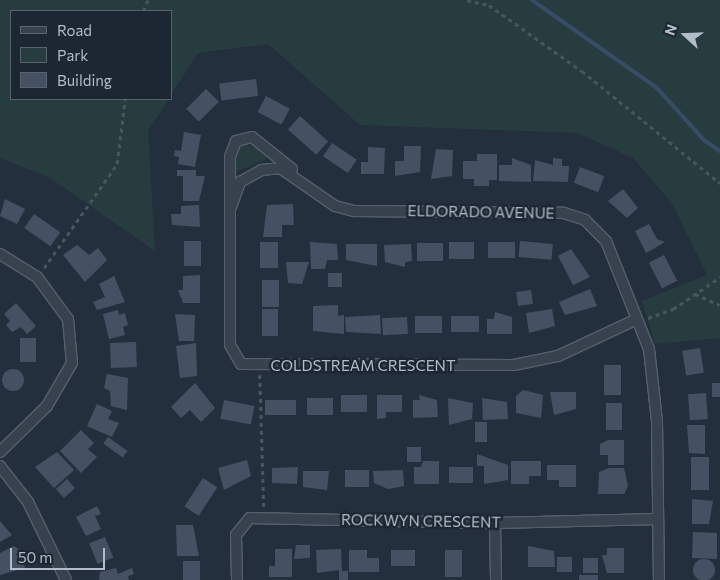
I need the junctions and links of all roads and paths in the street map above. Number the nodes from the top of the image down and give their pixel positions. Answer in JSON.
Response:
{"nodes":[{"id":1,"x":467,"y":0,"type":"edge"},
{"id":2,"x":125,"y":100,"type":"edge"},
{"id":3,"x":308,"y":183,"type":"junction"},
{"id":4,"x":720,"y":183,"type":"edge"},
{"id":5,"x":231,"y":207,"type":"junction"},
{"id":6,"x":0,"y":254,"type":"edge"},
{"id":7,"x":36,"y":277,"type":"junction"},
{"id":8,"x":720,"y":278,"type":"edge"},
{"id":9,"x":695,"y":294,"type":"junction"},
{"id":10,"x":720,"y":304,"type":"edge"},
{"id":11,"x":637,"y":319,"type":"junction"},
{"id":12,"x":260,"y":366,"type":"junction"},
{"id":13,"x":0,"y":452,"type":"edge"},
{"id":14,"x":0,"y":466,"type":"edge"},
{"id":15,"x":264,"y":518,"type":"junction"},
{"id":16,"x":658,"y":518,"type":"junction"},
{"id":17,"x":495,"y":523,"type":"junction"},
{"id":18,"x":66,"y":580,"type":"edge"},
{"id":19,"x":237,"y":580,"type":"edge"},
{"id":20,"x":496,"y":580,"type":"edge"},
{"id":21,"x":659,"y":580,"type":"edge"}],
"edges":[{"from":1,"to":4,"type":"path"},
{"from":2,"to":7,"type":"path"},
{"from":3,"to":5,"type":"street","name":"ELDORADO AVENUE"},
{"from":3,"to":5,"type":"street","name":"ELDORADO AVENUE"},
{"from":3,"to":11,"type":"street","name":"ELDORADO AVENUE"},
{"from":5,"to":12,"type":"street","name":"COLDSTREAM CRESCENT"},
{"from":6,"to":7,"type":"street"},
{"from":7,"to":13,"type":"street"},
{"from":8,"to":9,"type":"path"},
{"from":9,"to":10,"type":"path"},
{"from":9,"to":11,"type":"path"},
{"from":11,"to":12,"type":"street","name":"COLDSTREAM CRESCENT"},
{"from":11,"to":16,"type":"street","name":"ELDORADO AVENUE"},
{"from":12,"to":15,"type":"path"},
{"from":14,"to":18,"type":"street"},
{"from":15,"to":17,"type":"street","name":"ROCKWYN CRESCENT"},
{"from":15,"to":19,"type":"street","name":"ROCKWYN CRESCENT"},
{"from":16,"to":17,"type":"street","name":"ROCKWYN CRESCENT"},
{"from":16,"to":21,"type":"street","name":"ELDORADO AVENUE"},
{"from":17,"to":20,"type":"street"}]}
